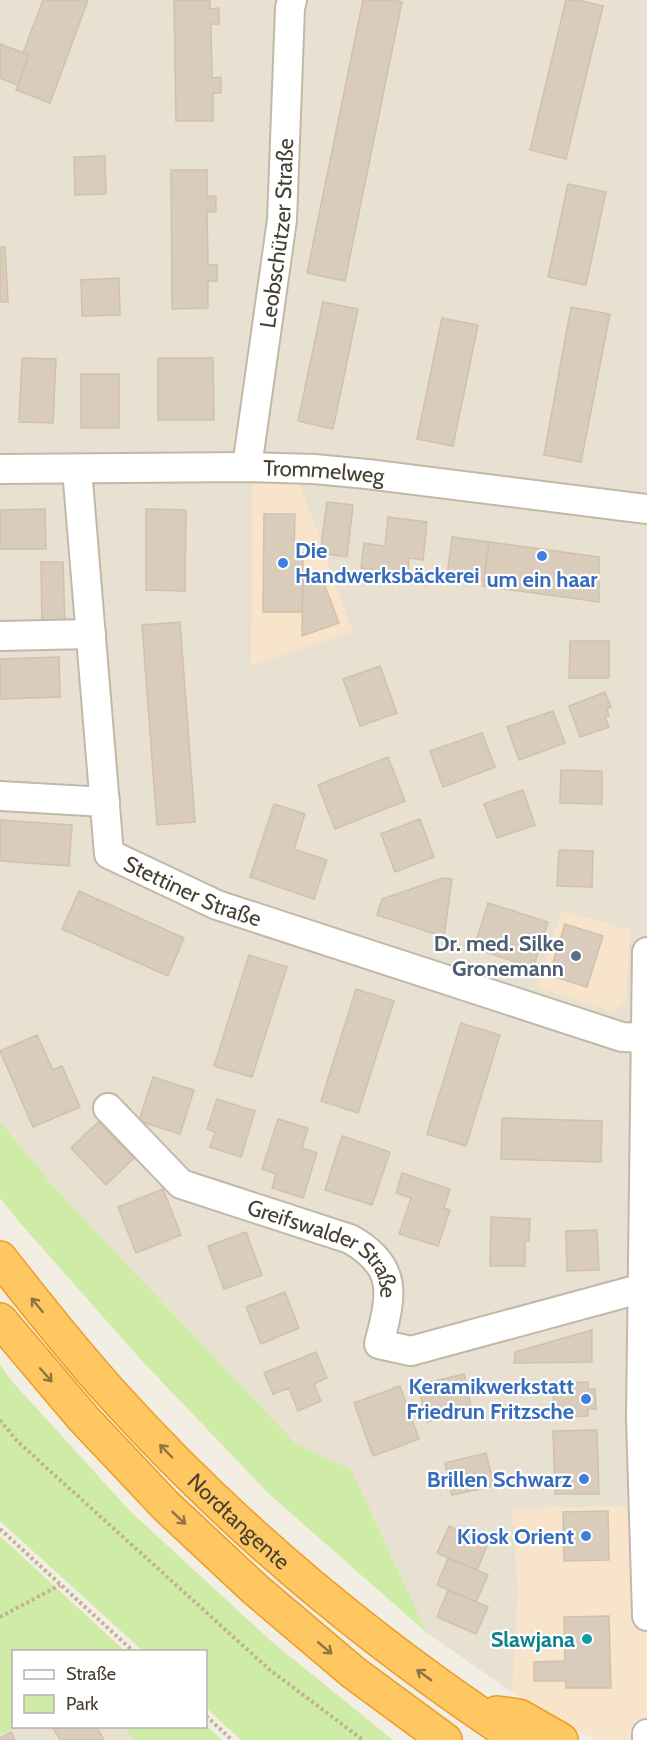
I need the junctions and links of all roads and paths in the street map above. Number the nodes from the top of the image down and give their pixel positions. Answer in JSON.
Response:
{"nodes":[{"id":1,"x":292,"y":0,"type":"edge"},
{"id":2,"x":248,"y":467,"type":"junction"},
{"id":3,"x":0,"y":469,"type":"edge"},
{"id":4,"x":77,"y":469,"type":"junction"},
{"id":5,"x":647,"y":509,"type":"edge"},
{"id":6,"x":91,"y":634,"type":"junction"},
{"id":7,"x":0,"y":636,"type":"edge"},
{"id":8,"x":0,"y":796,"type":"edge"},
{"id":9,"x":105,"y":802,"type":"junction"},
{"id":10,"x":647,"y":952,"type":"edge"},
{"id":11,"x":647,"y":988,"type":"edge"},
{"id":12,"x":646,"y":1038,"type":"edge"},
{"id":13,"x":108,"y":1108,"type":"dead end"},
{"id":14,"x":0,"y":1258,"type":"edge"},
{"id":15,"x":643,"y":1288,"type":"junction"},
{"id":16,"x":0,"y":1320,"type":"edge"},
{"id":17,"x":0,"y":1420,"type":"edge"},
{"id":18,"x":0,"y":1528,"type":"edge"},
{"id":19,"x":60,"y":1585,"type":"junction"},
{"id":20,"x":647,"y":1616,"type":"edge"},
{"id":21,"x":0,"y":1617,"type":"edge"},
{"id":22,"x":132,"y":1650,"type":"edge"},
{"id":23,"x":472,"y":1709,"type":"junction"},
{"id":24,"x":207,"y":1717,"type":"edge"},
{"id":25,"x":647,"y":1734,"type":"edge"},
{"id":26,"x":232,"y":1740,"type":"edge"},
{"id":27,"x":363,"y":1740,"type":"edge"},
{"id":28,"x":445,"y":1740,"type":"edge"},
{"id":29,"x":519,"y":1740,"type":"edge"},
{"id":30,"x":561,"y":1740,"type":"edge"},
{"id":31,"x":647,"y":1740,"type":"edge"}],
"edges":[{"from":1,"to":2,"type":"street","name":"Leobschützer Straße"},
{"from":2,"to":4,"type":"street","name":"Trommelweg"},
{"from":2,"to":5,"type":"street","name":"Trommelweg"},
{"from":3,"to":4,"type":"street","name":"Trommelweg"},
{"from":4,"to":6,"type":"street","name":"Stettiner Straße"},
{"from":6,"to":7,"type":"street"},
{"from":6,"to":9,"type":"street","name":"Stettiner Straße"},
{"from":8,"to":9,"type":"street"},
{"from":9,"to":12,"type":"street","name":"Stettiner Straße"},
{"from":10,"to":11,"type":"street"},
{"from":11,"to":12,"type":"street"},
{"from":12,"to":15,"type":"street"},
{"from":13,"to":15,"type":"street","name":"Greifswalder Straße"},
{"from":23,"to":14,"type":"highway","name":"Nordtangente","one_way":true},
{"from":15,"to":20,"type":"street"},
{"from":16,"to":28,"type":"highway","name":"Nordtangente","one_way":true},
{"from":17,"to":27,"type":"path"},
{"from":18,"to":19,"type":"path"},
{"from":19,"to":21,"type":"path"},
{"from":19,"to":22,"type":"path"},
{"from":23,"to":29,"type":"highway","name":"Nordtangente"},
{"from":23,"to":30,"type":"highway"},
{"from":24,"to":26,"type":"path"},
{"from":25,"to":31,"type":"street"}]}
